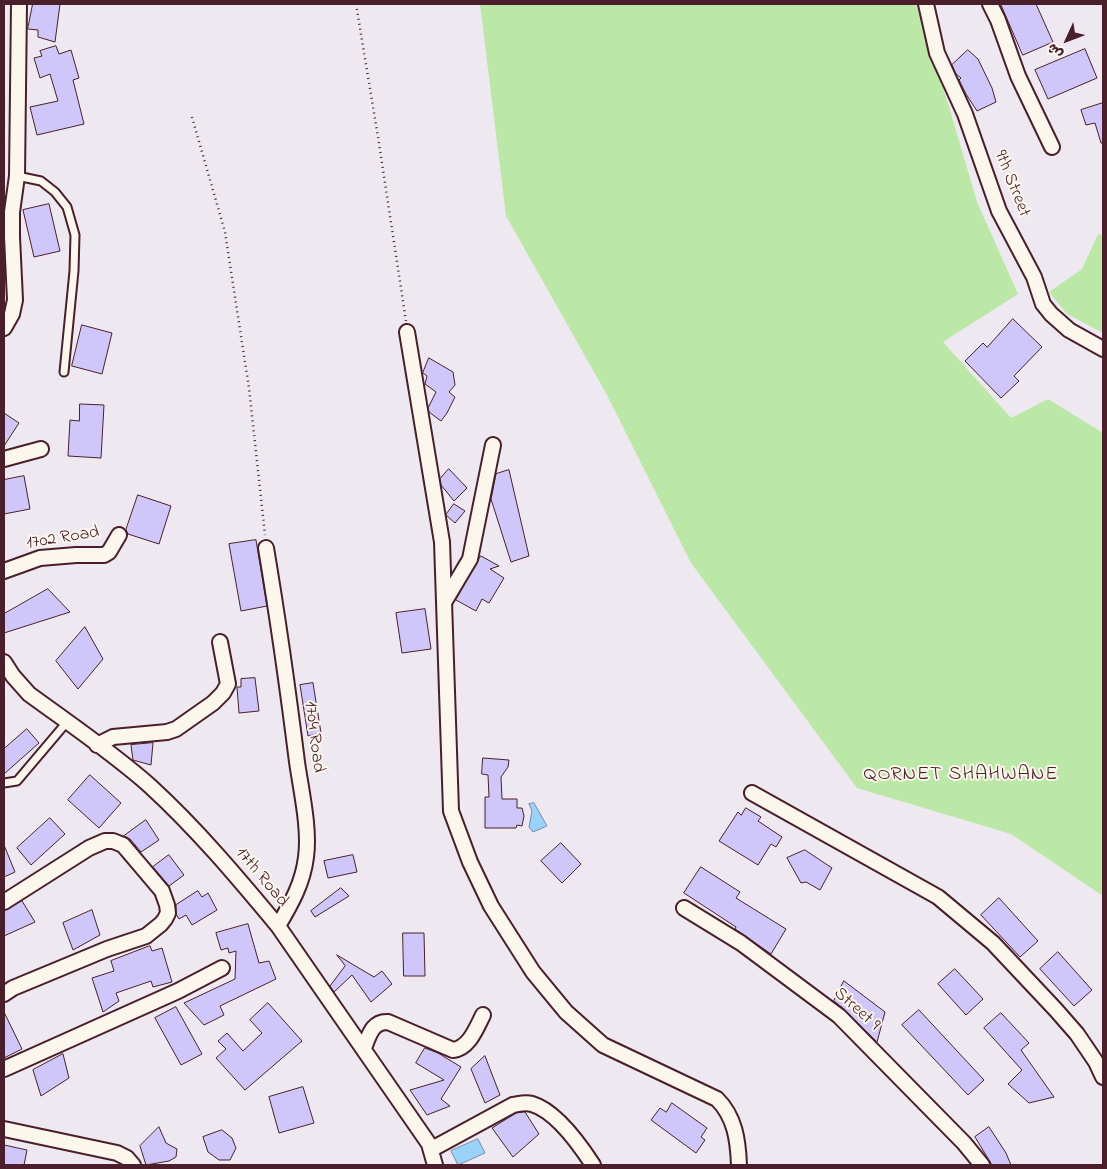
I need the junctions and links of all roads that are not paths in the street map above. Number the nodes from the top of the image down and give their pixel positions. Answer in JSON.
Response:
{"nodes":[{"id":1,"x":18,"y":4,"type":"edge"},
{"id":2,"x":926,"y":4,"type":"edge"},
{"id":3,"x":990,"y":4,"type":"edge"},
{"id":4,"x":1052,"y":147,"type":"dead end"},
{"id":5,"x":18,"y":176,"type":"junction"},
{"id":6,"x":4,"y":328,"type":"edge"},
{"id":7,"x":407,"y":332,"type":"road end"},
{"id":8,"x":1103,"y":349,"type":"edge"},
{"id":9,"x":64,"y":372,"type":"dead end"},
{"id":10,"x":493,"y":444,"type":"dead end"},
{"id":11,"x":41,"y":449,"type":"dead end"},
{"id":12,"x":4,"y":459,"type":"edge"},
{"id":13,"x":119,"y":535,"type":"dead end"},
{"id":14,"x":266,"y":548,"type":"road end"},
{"id":15,"x":4,"y":571,"type":"edge"},
{"id":16,"x":444,"y":602,"type":"junction"},
{"id":17,"x":220,"y":642,"type":"dead end"},
{"id":18,"x":4,"y":662,"type":"edge"},
{"id":19,"x":68,"y":722,"type":"junction"},
{"id":20,"x":97,"y":745,"type":"junction"},
{"id":21,"x":4,"y":783,"type":"edge"},
{"id":22,"x":752,"y":793,"type":"dead end"},
{"id":23,"x":4,"y":902,"type":"edge"},
{"id":24,"x":684,"y":908,"type":"dead end"},
{"id":25,"x":278,"y":926,"type":"junction"},
{"id":26,"x":222,"y":968,"type":"dead end"},
{"id":27,"x":4,"y":994,"type":"edge"},
{"id":28,"x":483,"y":1015,"type":"dead end"},
{"id":29,"x":364,"y":1048,"type":"junction"},
{"id":30,"x":4,"y":1069,"type":"edge"},
{"id":31,"x":1103,"y":1077,"type":"edge"},
{"id":32,"x":4,"y":1129,"type":"edge"},
{"id":33,"x":432,"y":1149,"type":"junction"},
{"id":34,"x":133,"y":1165,"type":"edge"},
{"id":35,"x":435,"y":1165,"type":"edge"},
{"id":36,"x":593,"y":1165,"type":"edge"},
{"id":37,"x":739,"y":1165,"type":"edge"},
{"id":38,"x":982,"y":1165,"type":"edge"}],
"edges":[{"from":1,"to":5,"type":"street"},
{"from":2,"to":8,"type":"street","name":"9th Street"},
{"from":3,"to":4,"type":"street"},
{"from":5,"to":6,"type":"street"},
{"from":5,"to":9,"type":"lane"},
{"from":7,"to":16,"type":"street"},
{"from":10,"to":16,"type":"street"},
{"from":11,"to":12,"type":"street"},
{"from":13,"to":15,"type":"street","name":"1702 Road"},
{"from":14,"to":25,"type":"street","name":"1704 Road"},
{"from":16,"to":37,"type":"street"},
{"from":17,"to":20,"type":"street"},
{"from":18,"to":19,"type":"street","name":"17th Road"},
{"from":19,"to":20,"type":"street","name":"17th Road"},
{"from":19,"to":21,"type":"lane"},
{"from":20,"to":25,"type":"street","name":"17th Road"},
{"from":22,"to":31,"type":"street"},
{"from":23,"to":27,"type":"street"},
{"from":24,"to":38,"type":"street","name":"Street 9"},
{"from":25,"to":29,"type":"street","name":"17th Road"},
{"from":26,"to":30,"type":"street"},
{"from":28,"to":29,"type":"street"},
{"from":29,"to":33,"type":"street","name":"17th Road"},
{"from":32,"to":34,"type":"street"},
{"from":33,"to":35,"type":"street","name":"17th Road"},
{"from":33,"to":36,"type":"street"}]}
